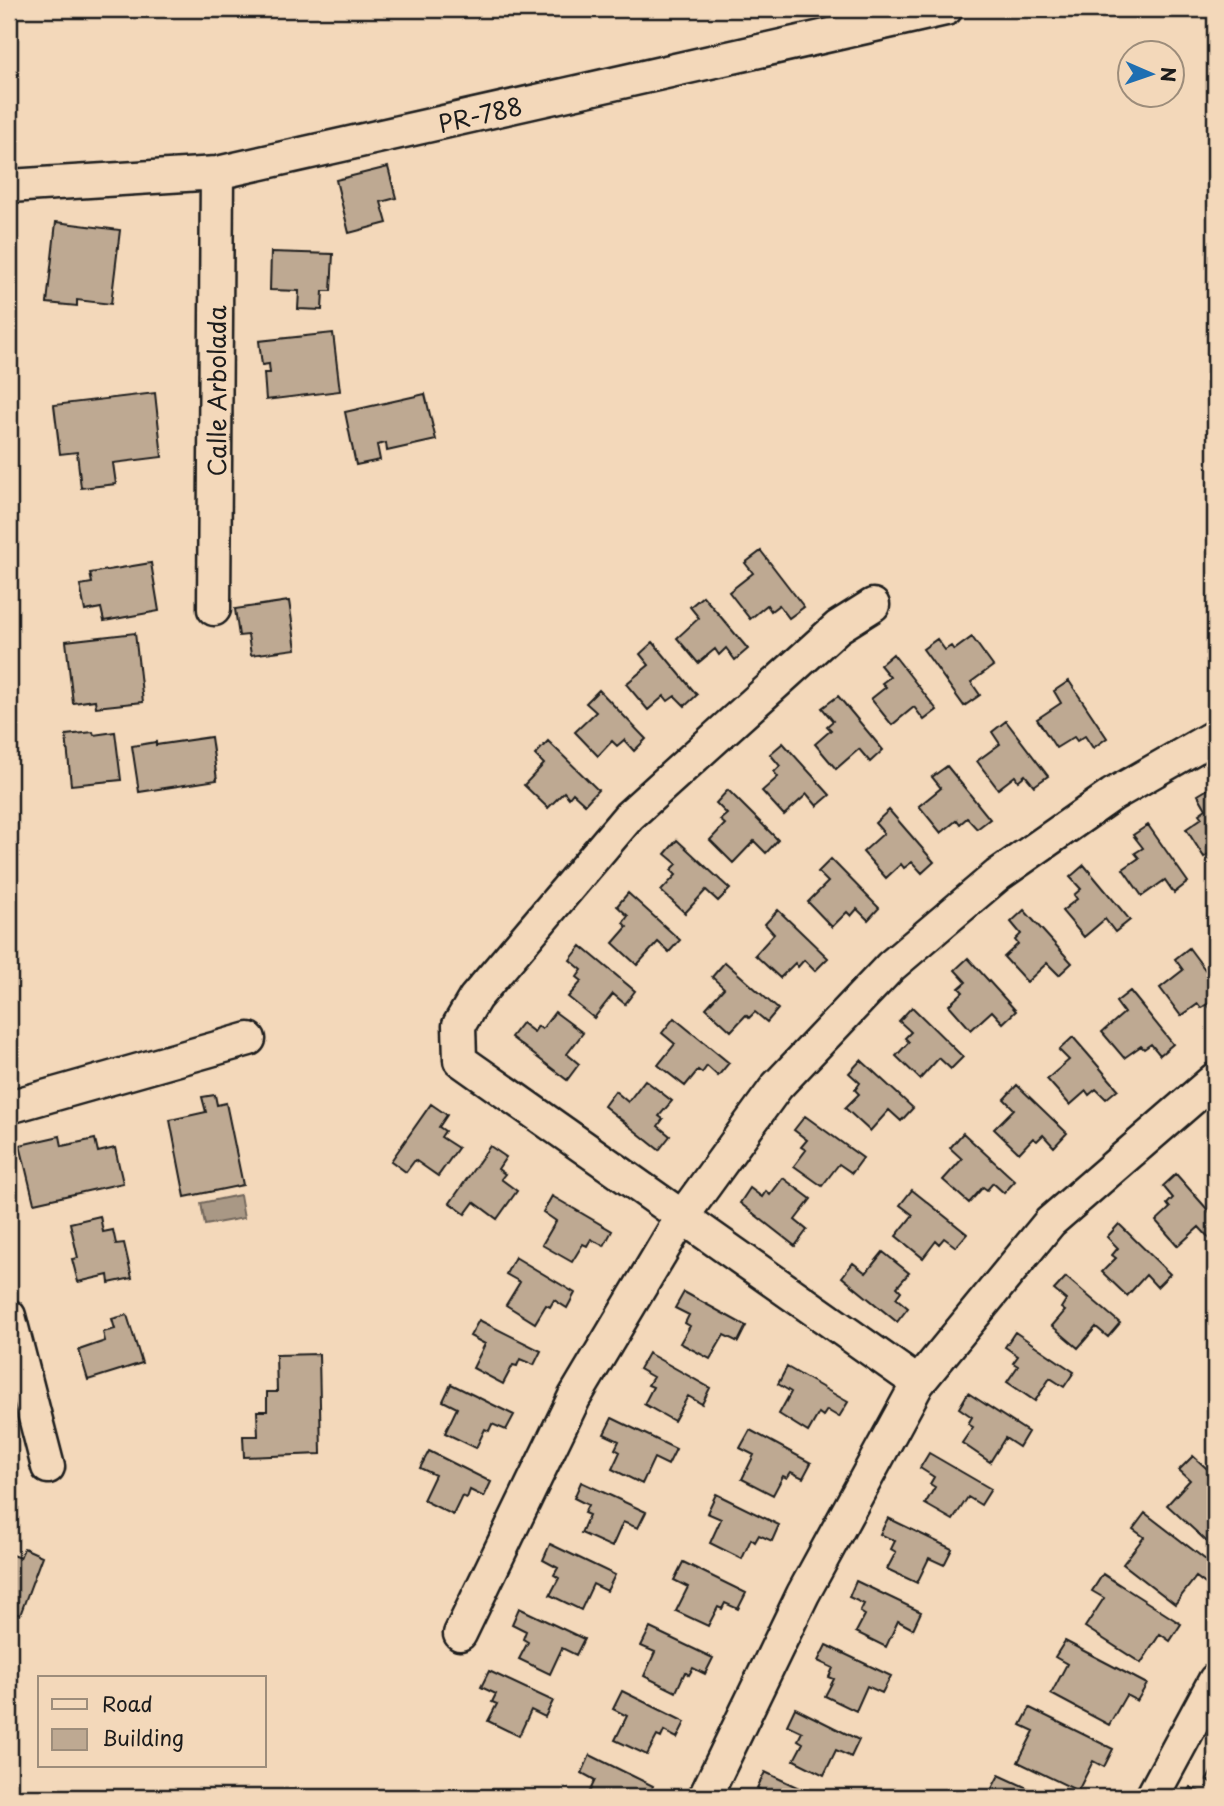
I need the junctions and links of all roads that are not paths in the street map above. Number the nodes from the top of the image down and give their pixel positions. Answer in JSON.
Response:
{"nodes":[{"id":1,"x":946,"y":9,"type":"edge"},
{"id":2,"x":217,"y":173,"type":"junction"},
{"id":3,"x":9,"y":186,"type":"edge"},
{"id":4,"x":873,"y":605,"type":"dead end"},
{"id":5,"x":214,"y":609,"type":"dead end"},
{"id":6,"x":1215,"y":736,"type":"edge"},
{"id":7,"x":249,"y":1039,"type":"dead end"},
{"id":8,"x":1215,"y":1079,"type":"edge"},
{"id":9,"x":9,"y":1107,"type":"edge"},
{"id":10,"x":682,"y":1217,"type":"junction"},
{"id":11,"x":9,"y":1316,"type":"edge"},
{"id":12,"x":918,"y":1383,"type":"junction"},
{"id":13,"x":48,"y":1466,"type":"dead end"},
{"id":14,"x":460,"y":1634,"type":"dead end"},
{"id":15,"x":1215,"y":1680,"type":"edge"},
{"id":16,"x":705,"y":1797,"type":"edge"},
{"id":17,"x":1152,"y":1797,"type":"edge"}],
"edges":[{"from":1,"to":2,"type":"street","name":"PR-788","number":"PR-788"},
{"from":2,"to":3,"type":"street","name":"PR-788","number":"PR-788"},
{"from":2,"to":5,"type":"street","name":"Calle Arbolada"},
{"from":4,"to":10,"type":"street"},
{"from":6,"to":10,"type":"street"},
{"from":7,"to":9,"type":"street"},
{"from":8,"to":12,"type":"street"},
{"from":10,"to":12,"type":"street"},
{"from":10,"to":14,"type":"street"},
{"from":11,"to":13,"type":"street"},
{"from":12,"to":16,"type":"street"},
{"from":15,"to":17,"type":"street"}]}
